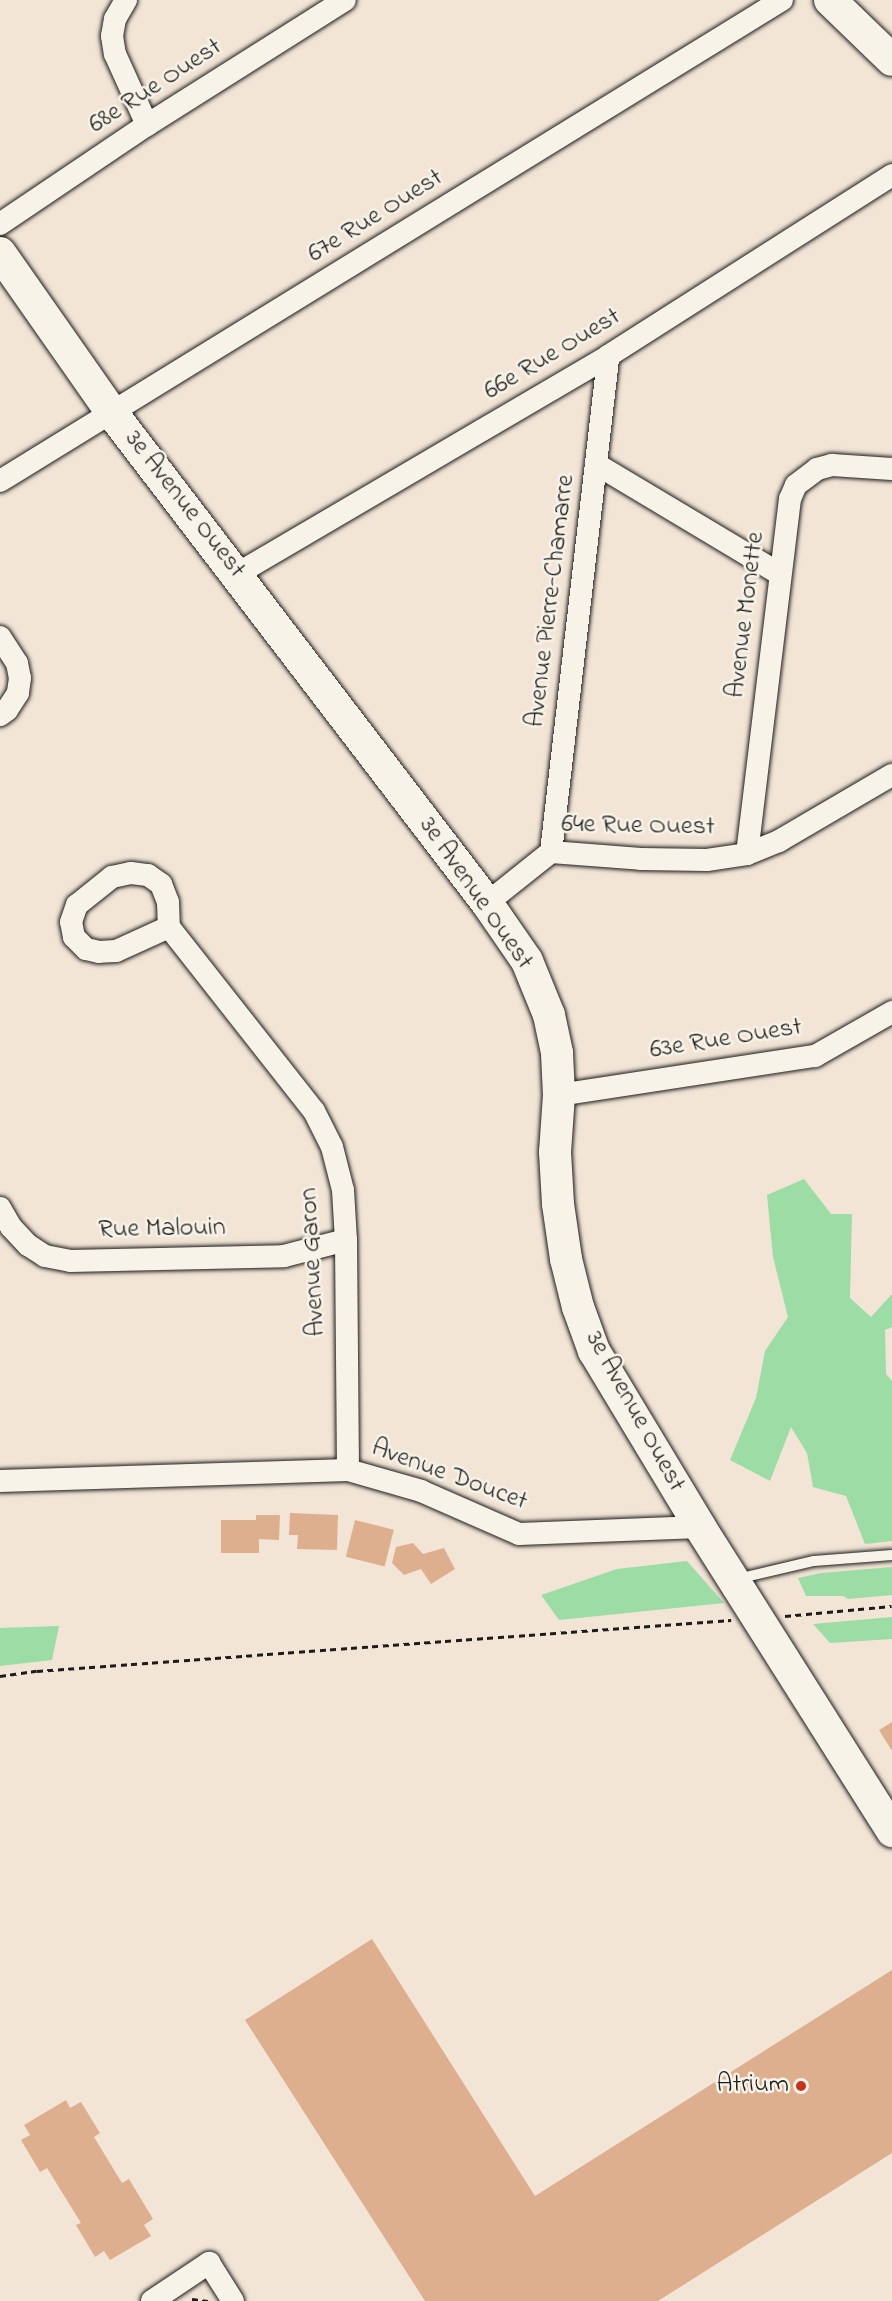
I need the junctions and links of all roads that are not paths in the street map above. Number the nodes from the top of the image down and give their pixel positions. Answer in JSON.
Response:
{"nodes":[{"id":1,"x":126,"y":0,"type":"edge"},
{"id":2,"x":345,"y":0,"type":"edge"},
{"id":3,"x":782,"y":0,"type":"edge"},
{"id":4,"x":830,"y":0,"type":"edge"},
{"id":5,"x":892,"y":60,"type":"edge"},
{"id":6,"x":147,"y":125,"type":"junction"},
{"id":7,"x":892,"y":175,"type":"edge"},
{"id":8,"x":0,"y":224,"type":"edge"},
{"id":9,"x":0,"y":253,"type":"edge"},
{"id":10,"x":608,"y":356,"type":"junction"},
{"id":11,"x":112,"y":412,"type":"junction"},
{"id":12,"x":596,"y":464,"type":"junction"},
{"id":13,"x":892,"y":470,"type":"edge"},
{"id":14,"x":0,"y":481,"type":"edge"},
{"id":15,"x":237,"y":574,"type":"junction"},
{"id":16,"x":780,"y":574,"type":"junction"},
{"id":17,"x":0,"y":637,"type":"edge"},
{"id":18,"x":0,"y":714,"type":"edge"},
{"id":19,"x":892,"y":775,"type":"edge"},
{"id":20,"x":551,"y":852,"type":"junction"},
{"id":21,"x":747,"y":854,"type":"junction"},
{"id":22,"x":487,"y":903,"type":"junction"},
{"id":23,"x":169,"y":927,"type":"dead end"},
{"id":24,"x":892,"y":1012,"type":"edge"},
{"id":25,"x":560,"y":1095,"type":"junction"},
{"id":26,"x":0,"y":1208,"type":"edge"},
{"id":27,"x":346,"y":1240,"type":"junction"},
{"id":28,"x":348,"y":1470,"type":"junction"},
{"id":29,"x":0,"y":1481,"type":"edge"},
{"id":30,"x":700,"y":1527,"type":"junction"},
{"id":31,"x":892,"y":1555,"type":"edge"},
{"id":32,"x":734,"y":1579,"type":"junction"},
{"id":33,"x":892,"y":1831,"type":"edge"},
{"id":34,"x":152,"y":2301,"type":"edge"},
{"id":35,"x":233,"y":2301,"type":"edge"}],
"edges":[{"from":1,"to":6,"type":"street"},
{"from":2,"to":6,"type":"street","name":"68e Rue Ouest"},
{"from":3,"to":11,"type":"street","name":"67e Rue Ouest"},
{"from":4,"to":5,"type":"street"},
{"from":6,"to":8,"type":"street","name":"68e Rue Ouest"},
{"from":7,"to":10,"type":"street","name":"66e Rue Ouest"},
{"from":9,"to":11,"type":"street","name":"3e Avenue Ouest"},
{"from":10,"to":12,"type":"street","name":"Avenue Pierre-Chamarre"},
{"from":10,"to":15,"type":"street","name":"66e Rue Ouest"},
{"from":11,"to":14,"type":"street","name":"67e Rue Ouest"},
{"from":11,"to":15,"type":"street","name":"3e Avenue Ouest"},
{"from":12,"to":16,"type":"street"},
{"from":12,"to":20,"type":"street","name":"Avenue Pierre-Chamarre"},
{"from":13,"to":16,"type":"street","name":"Avenue Monette"},
{"from":15,"to":22,"type":"street","name":"3e Avenue Ouest"},
{"from":16,"to":21,"type":"street","name":"Avenue Monette"},
{"from":17,"to":18,"type":"street"},
{"from":19,"to":21,"type":"street","name":"64e Rue Ouest"},
{"from":20,"to":21,"type":"street","name":"64e Rue Ouest"},
{"from":20,"to":22,"type":"street","name":"64e Rue Ouest"},
{"from":22,"to":25,"type":"street","name":"3e Avenue Ouest"},
{"from":23,"to":27,"type":"street","name":"Avenue Garon"},
{"from":24,"to":25,"type":"street","name":"63e Rue Ouest"},
{"from":25,"to":30,"type":"street","name":"3e Avenue Ouest"},
{"from":26,"to":27,"type":"street","name":"Rue Malouin"},
{"from":27,"to":28,"type":"street","name":"Avenue Garon"},
{"from":28,"to":29,"type":"street","name":"Avenue Doucet"},
{"from":28,"to":30,"type":"street","name":"Avenue Doucet"},
{"from":30,"to":32,"type":"street","name":"3e Avenue Ouest"},
{"from":31,"to":32,"type":"lane"},
{"from":32,"to":33,"type":"street","name":"3e Avenue Ouest"},
{"from":34,"to":35,"type":"street"}]}
